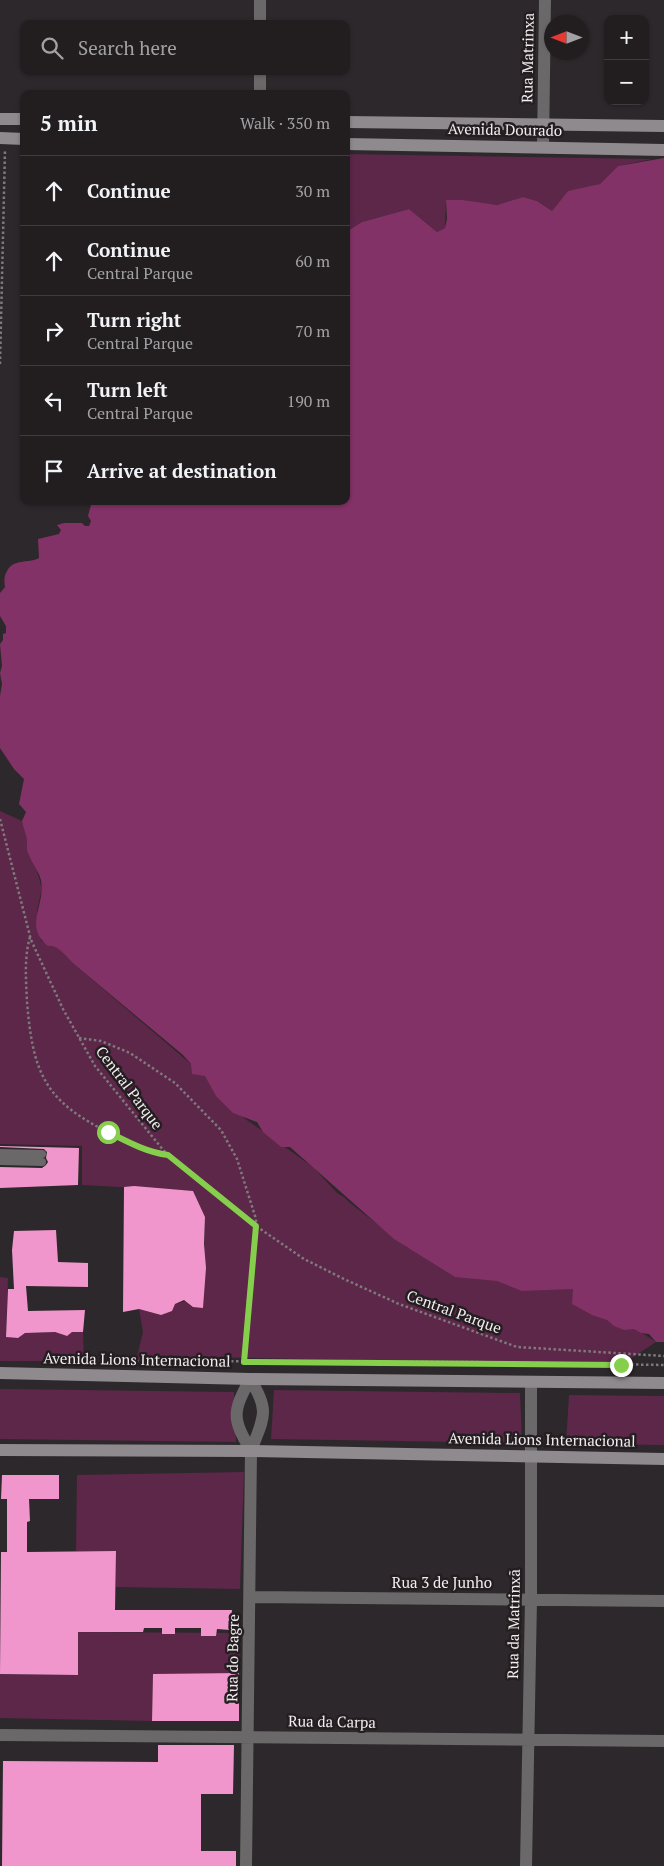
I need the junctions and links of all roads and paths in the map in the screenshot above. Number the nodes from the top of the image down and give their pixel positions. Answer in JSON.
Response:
{"nodes":[{"id":1,"x":260,"y":0,"type":"edge"},
{"id":2,"x":545,"y":0,"type":"edge"},
{"id":3,"x":260,"y":20,"type":"edge"},
{"id":4,"x":260,"y":75,"type":"edge"},
{"id":5,"x":260,"y":90,"type":"edge"},
{"id":6,"x":0,"y":119,"type":"edge"},
{"id":7,"x":20,"y":119,"type":"edge"},
{"id":8,"x":350,"y":122,"type":"edge"},
{"id":9,"x":544,"y":124,"type":"junction"},
{"id":10,"x":664,"y":126,"type":"edge"},
{"id":11,"x":20,"y":139,"type":"edge"},
{"id":12,"x":2,"y":144,"type":"edge"},
{"id":13,"x":350,"y":144,"type":"edge"},
{"id":14,"x":543,"y":147,"type":"junction"},
{"id":15,"x":664,"y":150,"type":"edge"},
{"id":16,"x":0,"y":364,"type":"edge"},
{"id":17,"x":0,"y":819,"type":"edge"},
{"id":18,"x":31,"y":936,"type":"junction"},
{"id":19,"x":79,"y":1038,"type":"junction"},
{"id":20,"x":0,"y":1153,"type":"edge"},
{"id":21,"x":168,"y":1155,"type":"junction"},
{"id":22,"x":0,"y":1160,"type":"edge"},
{"id":23,"x":256,"y":1226,"type":"junction"},
{"id":24,"x":664,"y":1356,"type":"edge"},
{"id":25,"x":92,"y":1361,"type":"dead end"},
{"id":26,"x":244,"y":1362,"type":"junction"},
{"id":27,"x":664,"y":1365,"type":"edge"},
{"id":28,"x":0,"y":1374,"type":"edge"},
{"id":29,"x":250,"y":1379,"type":"junction"},
{"id":30,"x":531,"y":1382,"type":"junction"},
{"id":31,"x":664,"y":1383,"type":"edge"},
{"id":32,"x":0,"y":1450,"type":"edge"},
{"id":33,"x":251,"y":1451,"type":"junction"},
{"id":34,"x":532,"y":1456,"type":"junction"},
{"id":35,"x":664,"y":1459,"type":"edge"},
{"id":36,"x":250,"y":1597,"type":"junction"},
{"id":37,"x":531,"y":1600,"type":"junction"},
{"id":38,"x":664,"y":1601,"type":"edge"},
{"id":39,"x":0,"y":1735,"type":"edge"},
{"id":40,"x":248,"y":1738,"type":"junction"},
{"id":41,"x":528,"y":1740,"type":"junction"},
{"id":42,"x":664,"y":1742,"type":"edge"},
{"id":43,"x":246,"y":1866,"type":"edge"},
{"id":44,"x":526,"y":1866,"type":"edge"}],
"edges":[{"from":1,"to":3,"type":"street"},
{"from":2,"to":9,"type":"street","name":"Rua Matrinxa"},
{"from":4,"to":5,"type":"street"},
{"from":6,"to":7,"type":"street"},
{"from":8,"to":9,"type":"street","name":"Avenida Dourado"},
{"from":9,"to":10,"type":"street","name":"Avenida Dourado"},
{"from":9,"to":14,"type":"street","name":"Rua Matrinxa"},
{"from":11,"to":12,"type":"street"},
{"from":12,"to":16,"type":"path"},
{"from":13,"to":14,"type":"street","name":"Avenida Dourado"},
{"from":14,"to":15,"type":"street","name":"Avenida Dourado"},
{"from":17,"to":18,"type":"path","name":"Central Parque"},
{"from":18,"to":19,"type":"path","name":"Central Parque"},
{"from":18,"to":21,"type":"path"},
{"from":19,"to":21,"type":"path","name":"Central Parque"},
{"from":19,"to":23,"type":"path","name":"Central Parque"},
{"from":20,"to":22,"type":"lane"},
{"from":21,"to":23,"type":"path","name":"Central Parque"},
{"from":23,"to":24,"type":"path","name":"Central Parque"},
{"from":23,"to":26,"type":"path","name":"Central Parque"},
{"from":25,"to":26,"type":"path"},
{"from":26,"to":27,"type":"path"},
{"from":28,"to":29,"type":"street","name":"Avenida Lions Internacional"},
{"from":29,"to":30,"type":"street","name":"Avenida Lions Internacional"},
{"from":29,"to":33,"type":"street","name":"Rua do Bagre"},
{"from":29,"to":33,"type":"street","name":"Rua do Bagre"},
{"from":30,"to":31,"type":"street","name":"Avenida Lions Internacional"},
{"from":30,"to":34,"type":"street","name":"Rua da Matrinxã"},
{"from":32,"to":33,"type":"street","name":"Avenida Lions Internacional"},
{"from":33,"to":34,"type":"street","name":"Avenida Lions Internacional"},
{"from":33,"to":36,"type":"street","name":"Rua do Bagre"},
{"from":34,"to":35,"type":"street","name":"Avenida Lions Internacional"},
{"from":34,"to":37,"type":"street","name":"Rua da Matrinxã"},
{"from":36,"to":37,"type":"street","name":"Rua 3 de Junho"},
{"from":36,"to":40,"type":"street","name":"Rua do Bagre"},
{"from":37,"to":38,"type":"street","name":"Rua 3 de Junho"},
{"from":37,"to":41,"type":"street","name":"Rua da Matrinxã"},
{"from":39,"to":40,"type":"street","name":"Rua da Carpa"},
{"from":40,"to":41,"type":"street","name":"Rua da Carpa"},
{"from":40,"to":43,"type":"street","name":"Rua do Bagre"},
{"from":41,"to":42,"type":"street","name":"Rua da Carpa"},
{"from":41,"to":44,"type":"street","name":"Rua da Matrinxã"}]}
